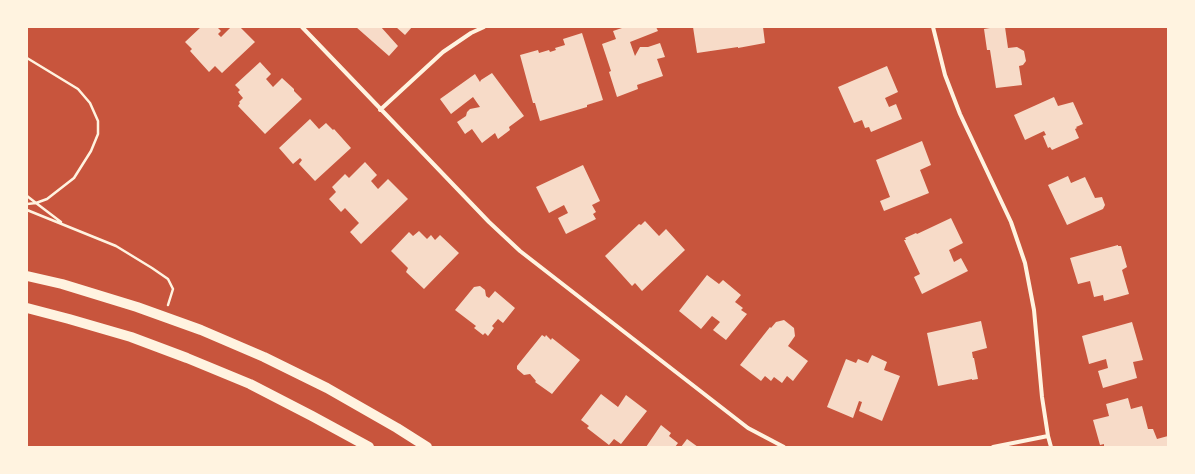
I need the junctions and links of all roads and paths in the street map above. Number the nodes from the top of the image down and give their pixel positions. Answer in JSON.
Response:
{"nodes":[{"id":1,"x":302,"y":27,"type":"edge"},
{"id":2,"x":484,"y":27,"type":"edge"},
{"id":3,"x":933,"y":27,"type":"edge"},
{"id":4,"x":27,"y":58,"type":"edge"},
{"id":5,"x":380,"y":110,"type":"junction"},
{"id":6,"x":27,"y":196,"type":"edge"},
{"id":7,"x":36,"y":203,"type":"junction"},
{"id":8,"x":27,"y":204,"type":"edge"},
{"id":9,"x":27,"y":210,"type":"edge"},
{"id":10,"x":64,"y":224,"type":"junction"},
{"id":11,"x":27,"y":276,"type":"edge"},
{"id":12,"x":27,"y":308,"type":"edge"},
{"id":13,"x":164,"y":316,"type":"junction"},
{"id":14,"x":1048,"y":436,"type":"junction"},
{"id":15,"x":369,"y":447,"type":"edge"},
{"id":16,"x":427,"y":447,"type":"edge"},
{"id":17,"x":784,"y":447,"type":"edge"},
{"id":18,"x":993,"y":447,"type":"edge"},
{"id":19,"x":1051,"y":447,"type":"edge"}],
"edges":[{"from":1,"to":5,"type":"street"},
{"from":2,"to":5,"type":"street"},
{"from":3,"to":14,"type":"street"},
{"from":4,"to":7,"type":"path"},
{"from":5,"to":17,"type":"street"},
{"from":6,"to":7,"type":"path"},
{"from":7,"to":8,"type":"path"},
{"from":7,"to":10,"type":"path"},
{"from":9,"to":10,"type":"path"},
{"from":10,"to":13,"type":"path"},
{"from":11,"to":13,"type":"main road"},
{"from":12,"to":15,"type":"main road"},
{"from":13,"to":16,"type":"main road"},
{"from":14,"to":18,"type":"street"},
{"from":14,"to":19,"type":"street"}]}
